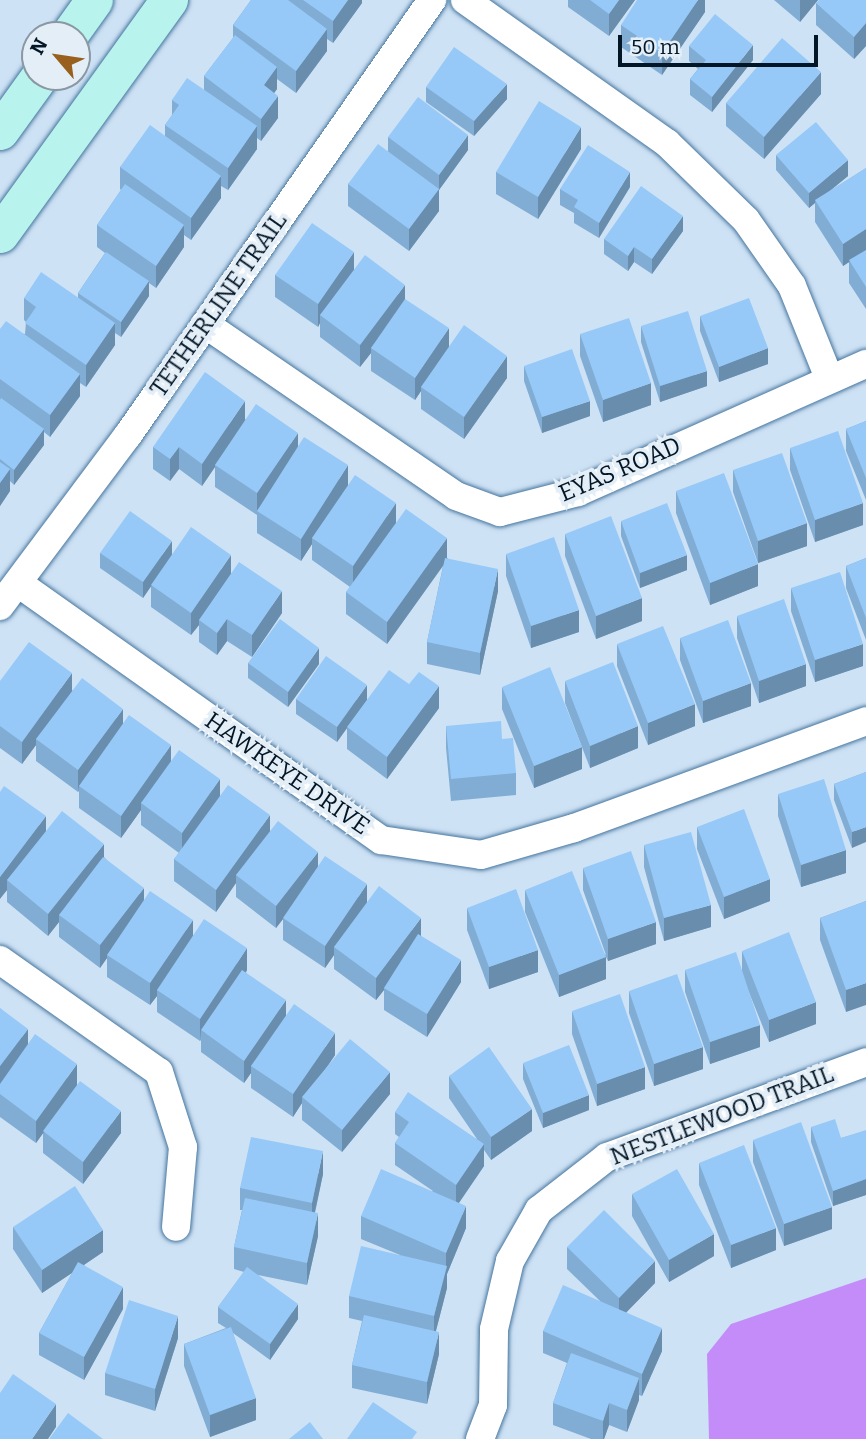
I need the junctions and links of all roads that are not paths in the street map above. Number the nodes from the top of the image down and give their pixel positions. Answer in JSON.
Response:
{"nodes":[{"id":1,"x":94,"y":0,"type":"edge"},
{"id":2,"x":169,"y":0,"type":"edge"},
{"id":3,"x":432,"y":0,"type":"edge"},
{"id":4,"x":465,"y":0,"type":"edge"},
{"id":5,"x":79,"y":21,"type":"edge"},
{"id":6,"x":29,"y":91,"type":"edge"},
{"id":7,"x":0,"y":131,"type":"edge"},
{"id":8,"x":0,"y":234,"type":"edge"},
{"id":9,"x":205,"y":324,"type":"junction"},
{"id":10,"x":866,"y":364,"type":"edge"},
{"id":11,"x":829,"y":378,"type":"junction"},
{"id":12,"x":18,"y":583,"type":"junction"},
{"id":13,"x":0,"y":606,"type":"edge"},
{"id":14,"x":866,"y":721,"type":"edge"},
{"id":15,"x":0,"y":960,"type":"edge"},
{"id":16,"x":866,"y":1062,"type":"edge"},
{"id":17,"x":176,"y":1227,"type":"dead end"},
{"id":18,"x":480,"y":1439,"type":"edge"}],
"edges":[{"from":1,"to":5,"type":"main road"},
{"from":2,"to":8,"type":"main road"},
{"from":3,"to":9,"type":"street","name":"TETHERLINE TRAIL"},
{"from":4,"to":11,"type":"street"},
{"from":6,"to":7,"type":"main road"},
{"from":9,"to":11,"type":"street","name":"EYAS ROAD"},
{"from":9,"to":12,"type":"street","name":"TETHERLINE TRAIL"},
{"from":10,"to":11,"type":"street","name":"EYAS ROAD"},
{"from":12,"to":13,"type":"street","name":"TETHERLINE TRAIL"},
{"from":12,"to":14,"type":"street","name":"HAWKEYE DRIVE"},
{"from":15,"to":17,"type":"street"},
{"from":16,"to":18,"type":"street","name":"NESTLEWOOD TRAIL"}]}
